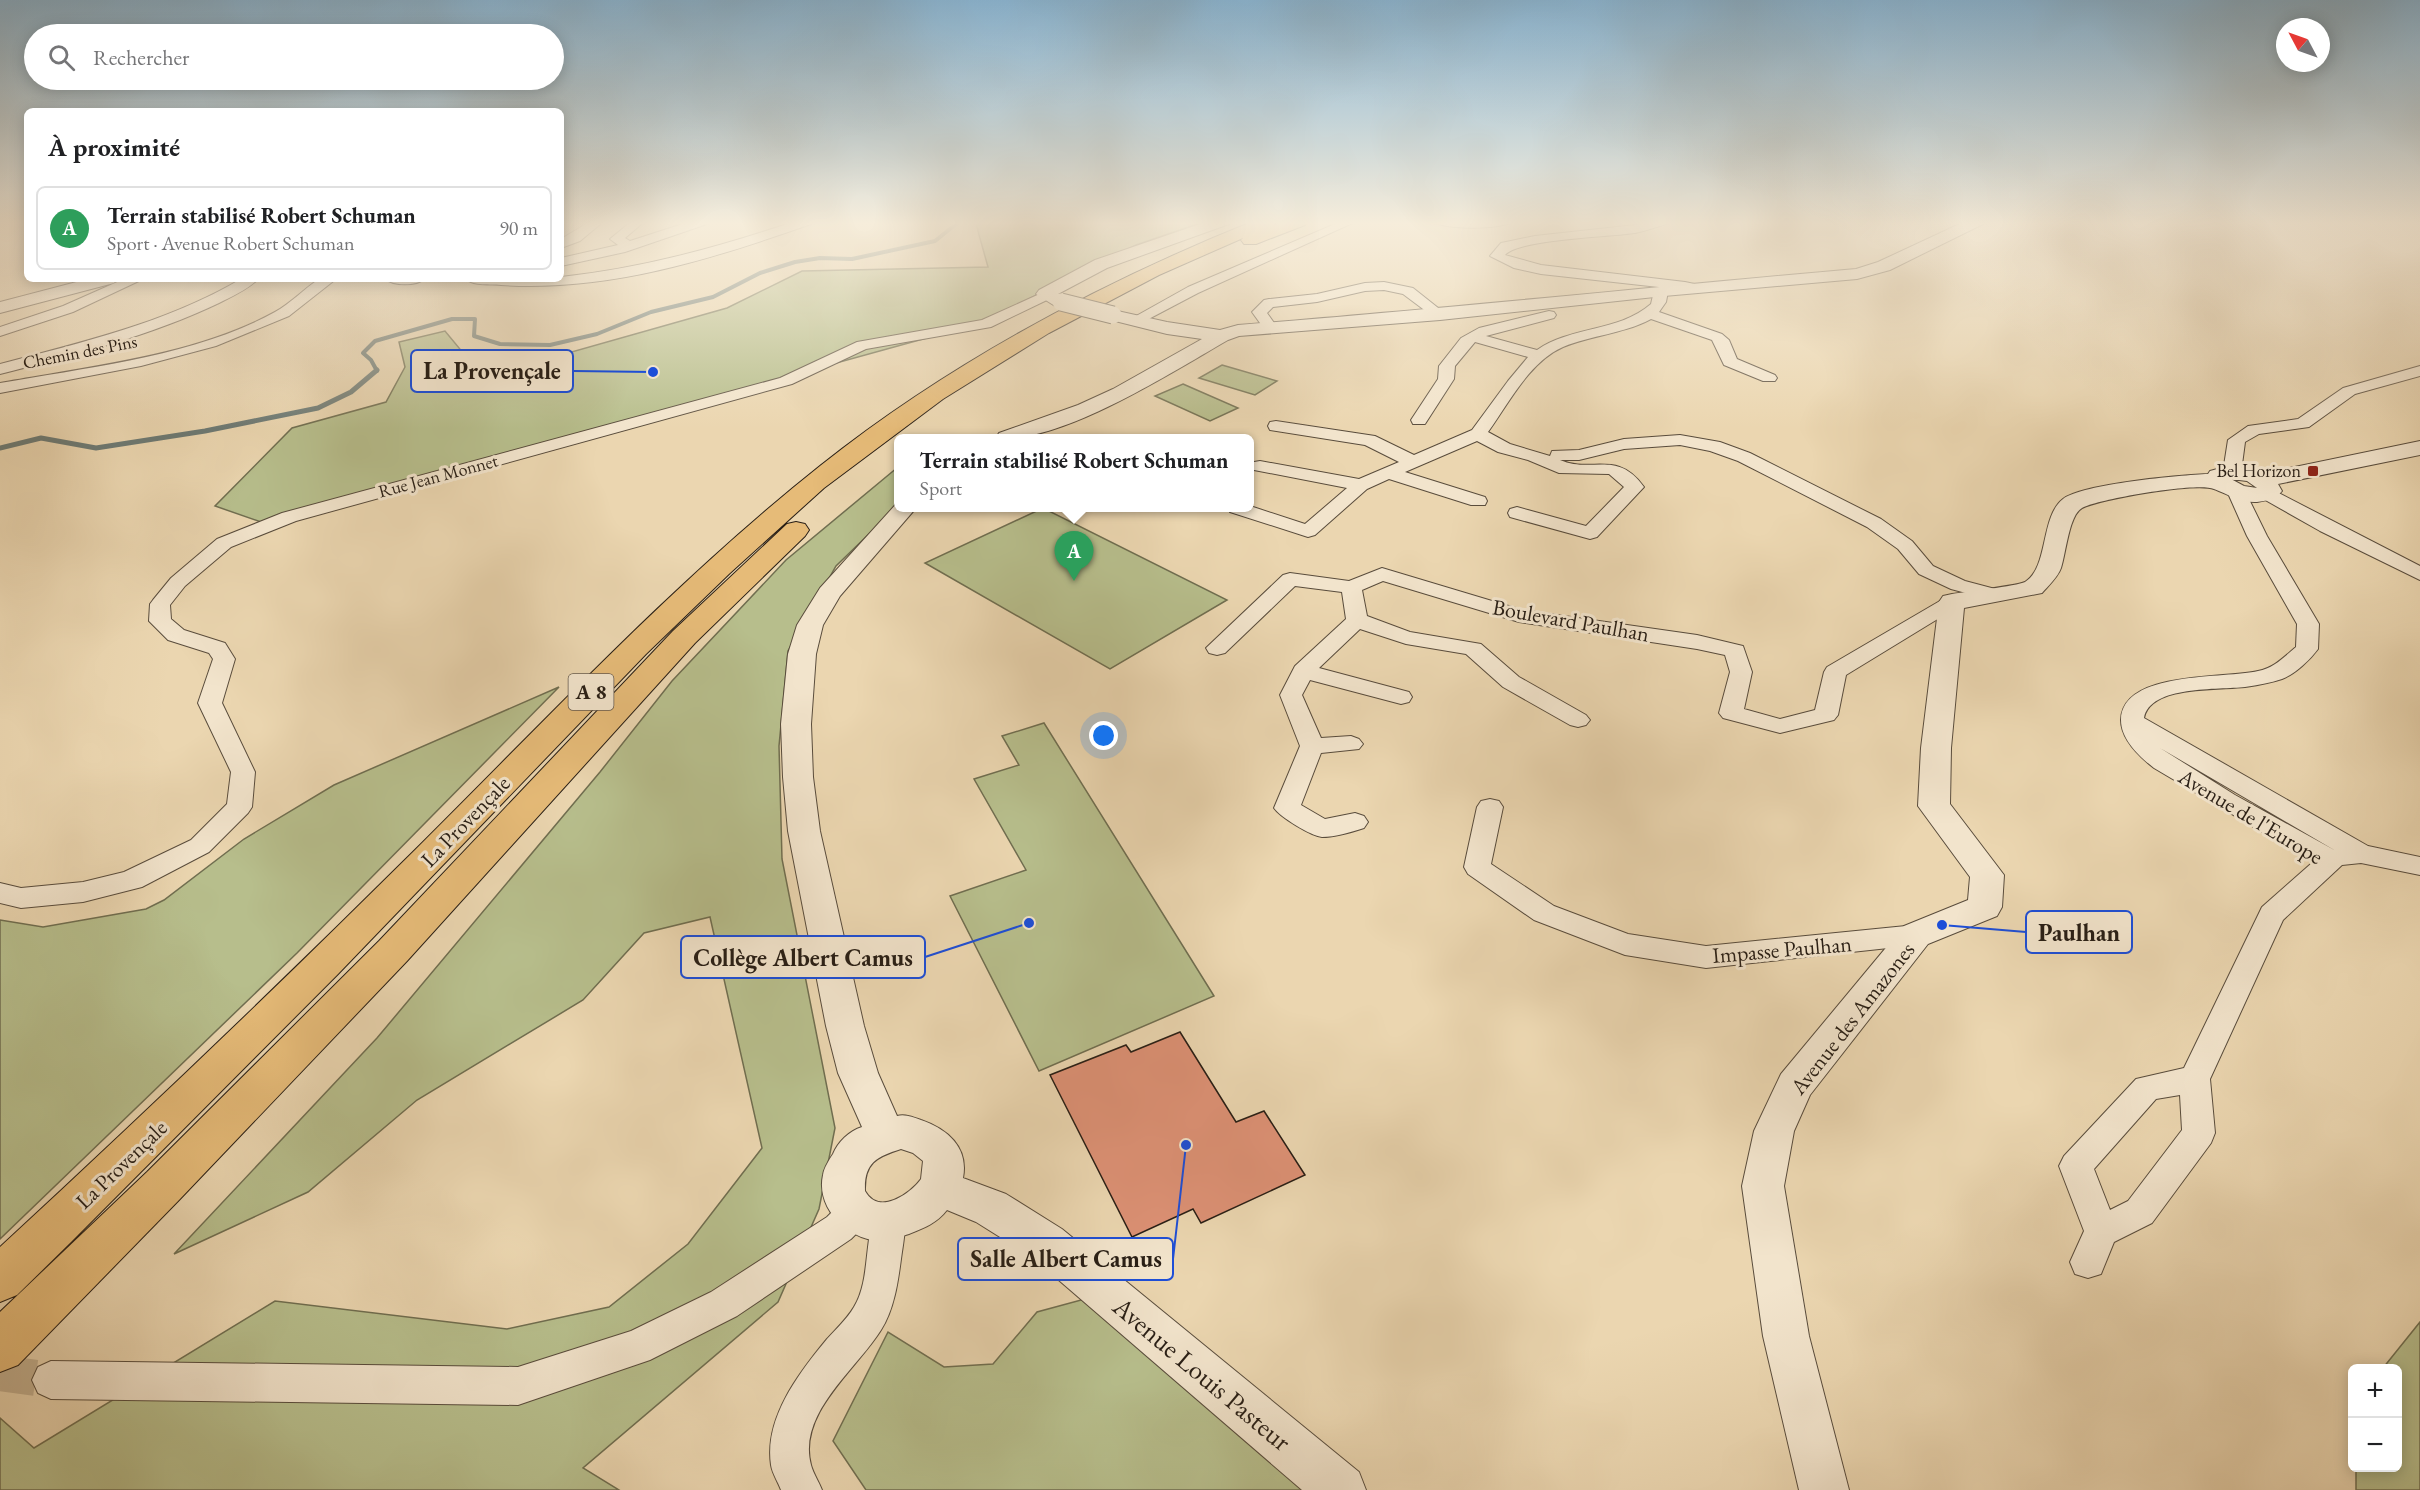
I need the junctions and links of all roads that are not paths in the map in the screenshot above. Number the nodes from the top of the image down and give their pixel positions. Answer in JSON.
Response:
{"nodes":[{"id":1,"x":65,"y":291,"type":"edge"},
{"id":2,"x":110,"y":291,"type":"edge"},
{"id":3,"x":233,"y":291,"type":"edge"},
{"id":4,"x":314,"y":291,"type":"edge"},
{"id":5,"x":1050,"y":291,"type":"edge"},
{"id":6,"x":1110,"y":291,"type":"edge"},
{"id":7,"x":1141,"y":291,"type":"edge"},
{"id":8,"x":1192,"y":291,"type":"edge"},
{"id":9,"x":1350,"y":291,"type":"edge"},
{"id":10,"x":1407,"y":291,"type":"edge"},
{"id":11,"x":1660,"y":291,"type":"junction"},
{"id":12,"x":1669,"y":291,"type":"edge"},
{"id":13,"x":1635,"y":294,"type":"junction"},
{"id":14,"x":1053,"y":299,"type":"junction"},
{"id":15,"x":0,"y":308,"type":"edge"},
{"id":16,"x":1648,"y":313,"type":"junction"},
{"id":17,"x":1440,"y":315,"type":"junction"},
{"id":18,"x":1549,"y":315,"type":"dead end"},
{"id":19,"x":1136,"y":320,"type":"junction"},
{"id":20,"x":1270,"y":327,"type":"junction"},
{"id":21,"x":0,"y":332,"type":"edge"},
{"id":22,"x":1221,"y":336,"type":"junction"},
{"id":23,"x":1474,"y":337,"type":"junction"},
{"id":24,"x":1537,"y":355,"type":"junction"},
{"id":25,"x":0,"y":369,"type":"edge"},
{"id":26,"x":2420,"y":371,"type":"edge"},
{"id":27,"x":1769,"y":378,"type":"dead end"},
{"id":28,"x":0,"y":388,"type":"edge"},
{"id":29,"x":1419,"y":420,"type":"dead end"},
{"id":30,"x":1276,"y":426,"type":"dead end"},
{"id":31,"x":912,"y":434,"type":"edge"},
{"id":32,"x":1017,"y":434,"type":"edge"},
{"id":33,"x":1478,"y":434,"type":"junction"},
{"id":34,"x":894,"y":448,"type":"edge"},
{"id":35,"x":2420,"y":448,"type":"edge"},
{"id":36,"x":1534,"y":456,"type":"junction"},
{"id":37,"x":1413,"y":462,"type":"junction"},
{"id":38,"x":1260,"y":466,"type":"dead end"},
{"id":39,"x":1388,"y":473,"type":"junction"},
{"id":40,"x":2229,"y":481,"type":"junction"},
{"id":41,"x":1361,"y":485,"type":"junction"},
{"id":42,"x":2265,"y":487,"type":"junction"},
{"id":43,"x":1478,"y":501,"type":"dead end"},
{"id":44,"x":900,"y":512,"type":"edge"},
{"id":45,"x":1252,"y":512,"type":"edge"},
{"id":46,"x":1517,"y":513,"type":"dead end"},
{"id":47,"x":2420,"y":574,"type":"edge"},
{"id":48,"x":1351,"y":587,"type":"junction"},
{"id":49,"x":1992,"y":594,"type":"junction"},
{"id":50,"x":1952,"y":602,"type":"junction"},
{"id":51,"x":1357,"y":620,"type":"junction"},
{"id":52,"x":1217,"y":648,"type":"dead end"},
{"id":53,"x":1303,"y":671,"type":"junction"},
{"id":54,"x":1401,"y":697,"type":"dead end"},
{"id":55,"x":1578,"y":720,"type":"dead end"},
{"id":56,"x":2133,"y":722,"type":"junction"},
{"id":57,"x":1351,"y":744,"type":"dead end"},
{"id":58,"x":1312,"y":746,"type":"junction"},
{"id":59,"x":1490,"y":807,"type":"dead end"},
{"id":60,"x":1355,"y":822,"type":"dead end"},
{"id":61,"x":2361,"y":854,"type":"junction"},
{"id":62,"x":2331,"y":861,"type":"junction"},
{"id":63,"x":2420,"y":866,"type":"edge"},
{"id":64,"x":0,"y":892,"type":"edge"},
{"id":65,"x":1916,"y":935,"type":"junction"},
{"id":66,"x":2194,"y":1079,"type":"junction"},
{"id":67,"x":886,"y":1135,"type":"junction"},
{"id":68,"x":939,"y":1188,"type":"junction"},
{"id":69,"x":872,"y":1216,"type":"junction"},
{"id":70,"x":2101,"y":1231,"type":"junction"},
{"id":71,"x":2088,"y":1262,"type":"dead end"},
{"id":72,"x":0,"y":1280,"type":"edge"},
{"id":73,"x":0,"y":1347,"type":"edge"},
{"id":74,"x":51,"y":1380,"type":"tunnel mouth"},
{"id":75,"x":802,"y":1490,"type":"edge"},
{"id":76,"x":1341,"y":1490,"type":"edge"},
{"id":77,"x":1824,"y":1490,"type":"edge"}],
"edges":[{"from":1,"to":15,"type":"street"},
{"from":2,"to":21,"type":"street"},
{"from":3,"to":25,"type":"street","name":"Chemin des Pins"},
{"from":4,"to":28,"type":"street","name":"Chemin des Pins"},
{"from":5,"to":14,"type":"street","name":"Rue Jean Monnet"},
{"from":6,"to":72,"type":"highway","name":"La Provençale","number":"A 8"},
{"from":7,"to":31,"type":"highway","name":"La Provençale","number":"A 8"},
{"from":8,"to":19,"type":"street"},
{"from":9,"to":20,"type":"street"},
{"from":10,"to":17,"type":"street"},
{"from":11,"to":12,"type":"street"},
{"from":11,"to":13,"type":"street"},
{"from":11,"to":16,"type":"street"},
{"from":13,"to":16,"type":"street"},
{"from":13,"to":17,"type":"street"},
{"from":14,"to":19,"type":"street","bridge":true},
{"from":14,"to":64,"type":"street","name":"Rue Jean Monnet"},
{"from":16,"to":24,"type":"street"},
{"from":16,"to":27,"type":"street"},
{"from":17,"to":20,"type":"street"},
{"from":18,"to":23,"type":"street"},
{"from":19,"to":22,"type":"street"},
{"from":20,"to":22,"type":"street"},
{"from":22,"to":32,"type":"street"},
{"from":23,"to":24,"type":"street"},
{"from":23,"to":29,"type":"street"},
{"from":24,"to":33,"type":"street"},
{"from":26,"to":40,"type":"street"},
{"from":30,"to":37,"type":"street"},
{"from":33,"to":36,"type":"street"},
{"from":33,"to":37,"type":"street"},
{"from":34,"to":73,"type":"highway","name":"La Provençale","number":"A 8"},
{"from":35,"to":42,"type":"street"},
{"from":36,"to":46,"type":"street"},
{"from":36,"to":49,"type":"street"},
{"from":37,"to":39,"type":"street"},
{"from":38,"to":41,"type":"street"},
{"from":39,"to":41,"type":"street"},
{"from":39,"to":43,"type":"street"},
{"from":40,"to":42,"type":"street"},
{"from":40,"to":49,"type":"street"},
{"from":40,"to":56,"type":"street"},
{"from":41,"to":45,"type":"street"},
{"from":42,"to":47,"type":"street"},
{"from":44,"to":67,"type":"street"},
{"from":48,"to":50,"type":"street","name":"Boulevard Paulhan"},
{"from":48,"to":51,"type":"street"},
{"from":48,"to":52,"type":"street"},
{"from":49,"to":50,"type":"street"},
{"from":50,"to":65,"type":"street","name":"Avenue des Amazones"},
{"from":51,"to":53,"type":"street"},
{"from":51,"to":55,"type":"street"},
{"from":53,"to":54,"type":"street"},
{"from":53,"to":58,"type":"street"},
{"from":56,"to":61,"type":"street"},
{"from":56,"to":62,"type":"street","name":"Avenue de l'Europe"},
{"from":57,"to":58,"type":"street"},
{"from":58,"to":60,"type":"street"},
{"from":59,"to":65,"type":"street","name":"Impasse Paulhan"},
{"from":61,"to":62,"type":"street"},
{"from":61,"to":63,"type":"street"},
{"from":62,"to":66,"type":"street","name":"Avenue de l'Europe"},
{"from":65,"to":77,"type":"street","name":"Avenue des Amazones"},
{"from":66,"to":70,"type":"street"},
{"from":66,"to":70,"type":"street"},
{"from":67,"to":68,"type":"street"},
{"from":67,"to":69,"type":"street"},
{"from":68,"to":69,"type":"street"},
{"from":68,"to":76,"type":"street","name":"Avenue Louis Pasteur"},
{"from":69,"to":74,"type":"street"},
{"from":69,"to":75,"type":"street"},
{"from":70,"to":71,"type":"street"}]}
